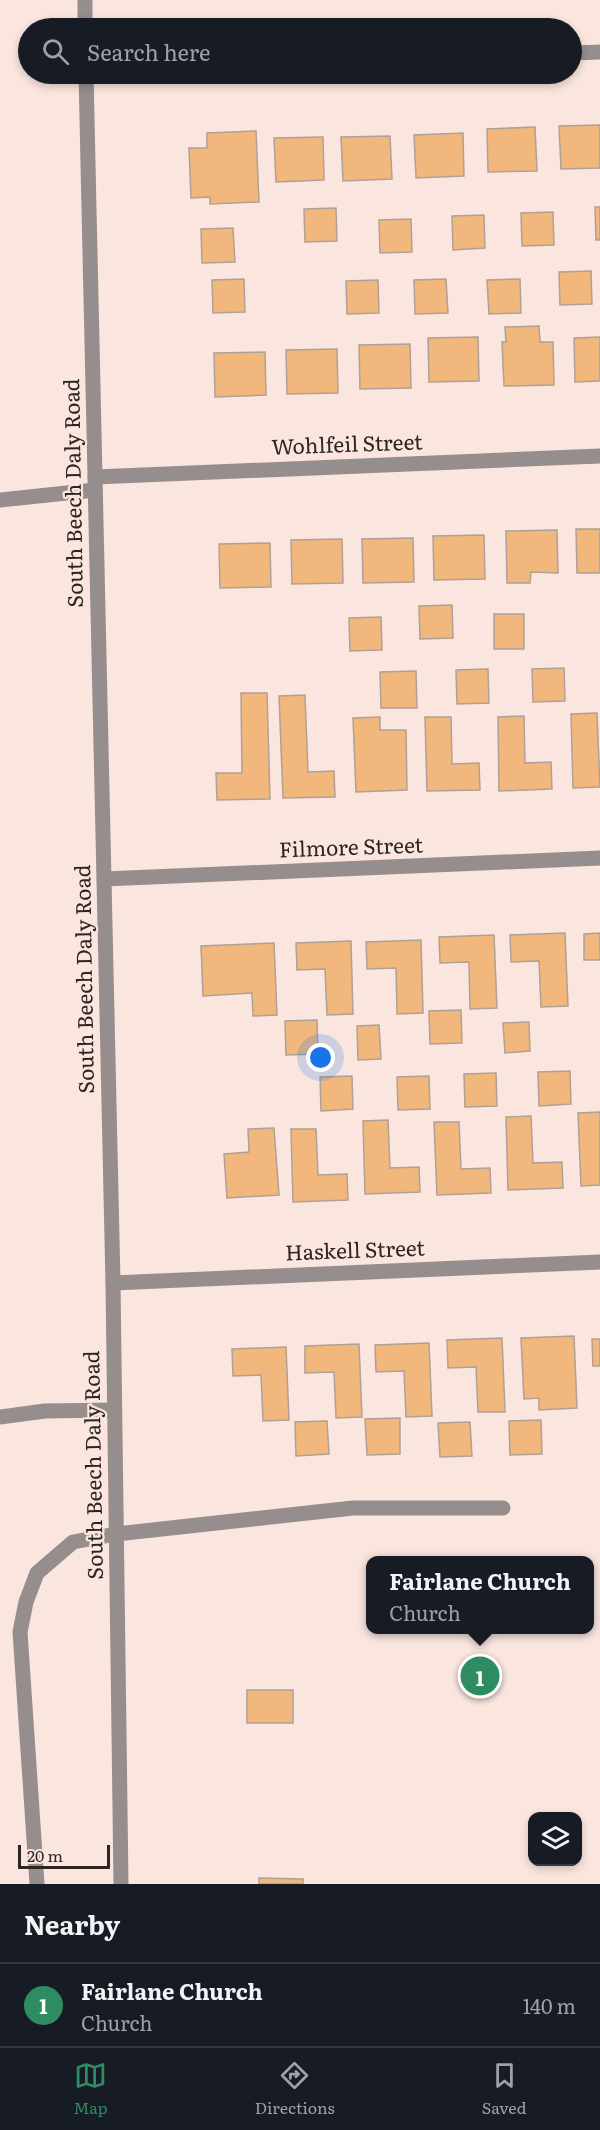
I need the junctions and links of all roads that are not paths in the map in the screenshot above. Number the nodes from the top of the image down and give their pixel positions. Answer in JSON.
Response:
{"nodes":[{"id":1,"x":85,"y":0,"type":"edge"},
{"id":2,"x":85,"y":18,"type":"edge"},
{"id":3,"x":600,"y":52,"type":"edge"},
{"id":4,"x":582,"y":53,"type":"edge"},
{"id":5,"x":86,"y":84,"type":"edge"},
{"id":6,"x":600,"y":456,"type":"edge"},
{"id":7,"x":95,"y":483,"type":"junction"},
{"id":8,"x":0,"y":500,"type":"edge"},
{"id":9,"x":600,"y":858,"type":"edge"},
{"id":10,"x":104,"y":879,"type":"junction"},
{"id":11,"x":600,"y":1262,"type":"edge"},
{"id":12,"x":113,"y":1282,"type":"junction"},
{"id":13,"x":114,"y":1410,"type":"junction"},
{"id":14,"x":0,"y":1418,"type":"edge"},
{"id":15,"x":503,"y":1508,"type":"dead end"},
{"id":16,"x":116,"y":1534,"type":"junction"},
{"id":17,"x":37,"y":1884,"type":"edge"},
{"id":18,"x":121,"y":1884,"type":"edge"}],
"edges":[{"from":1,"to":2,"type":"street"},
{"from":3,"to":4,"type":"street"},
{"from":5,"to":7,"type":"street","name":"South Beech Daly Road"},
{"from":6,"to":7,"type":"street","name":"Wohlfeil Street"},
{"from":7,"to":8,"type":"street","name":"Wohlfeil Street"},
{"from":7,"to":10,"type":"street","name":"South Beech Daly Road"},
{"from":9,"to":10,"type":"street","name":"Filmore Street"},
{"from":10,"to":12,"type":"street","name":"South Beech Daly Road"},
{"from":11,"to":12,"type":"street","name":"Haskell Street"},
{"from":12,"to":13,"type":"street","name":"South Beech Daly Road"},
{"from":13,"to":14,"type":"street"},
{"from":13,"to":16,"type":"street","name":"South Beech Daly Road"},
{"from":15,"to":16,"type":"street"},
{"from":16,"to":17,"type":"street"},
{"from":16,"to":18,"type":"street","name":"South Beech Daly Road"}]}
